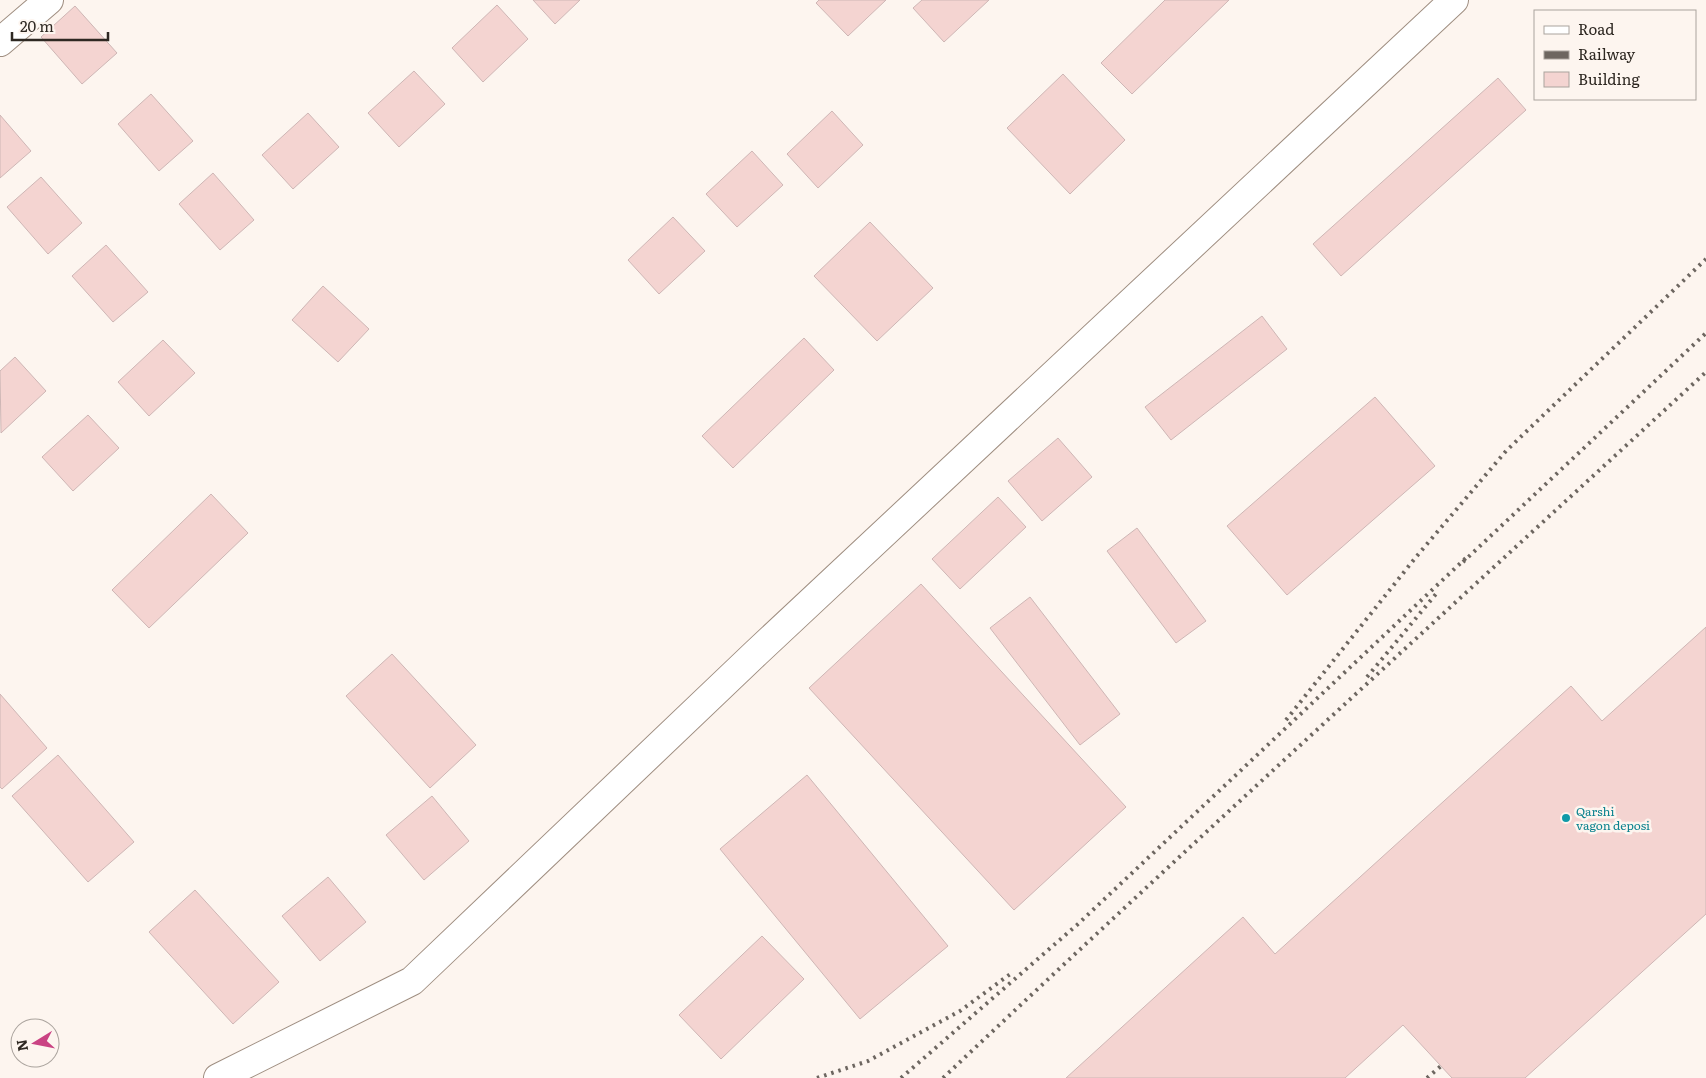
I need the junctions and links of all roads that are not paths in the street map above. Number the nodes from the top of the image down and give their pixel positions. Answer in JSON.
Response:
{"nodes":[{"id":1,"x":49,"y":0,"type":"edge"},
{"id":2,"x":1454,"y":0,"type":"edge"},
{"id":3,"x":0,"y":42,"type":"edge"},
{"id":4,"x":218,"y":1078,"type":"edge"}],
"edges":[{"from":1,"to":3,"type":"street"},
{"from":2,"to":4,"type":"street"}]}
